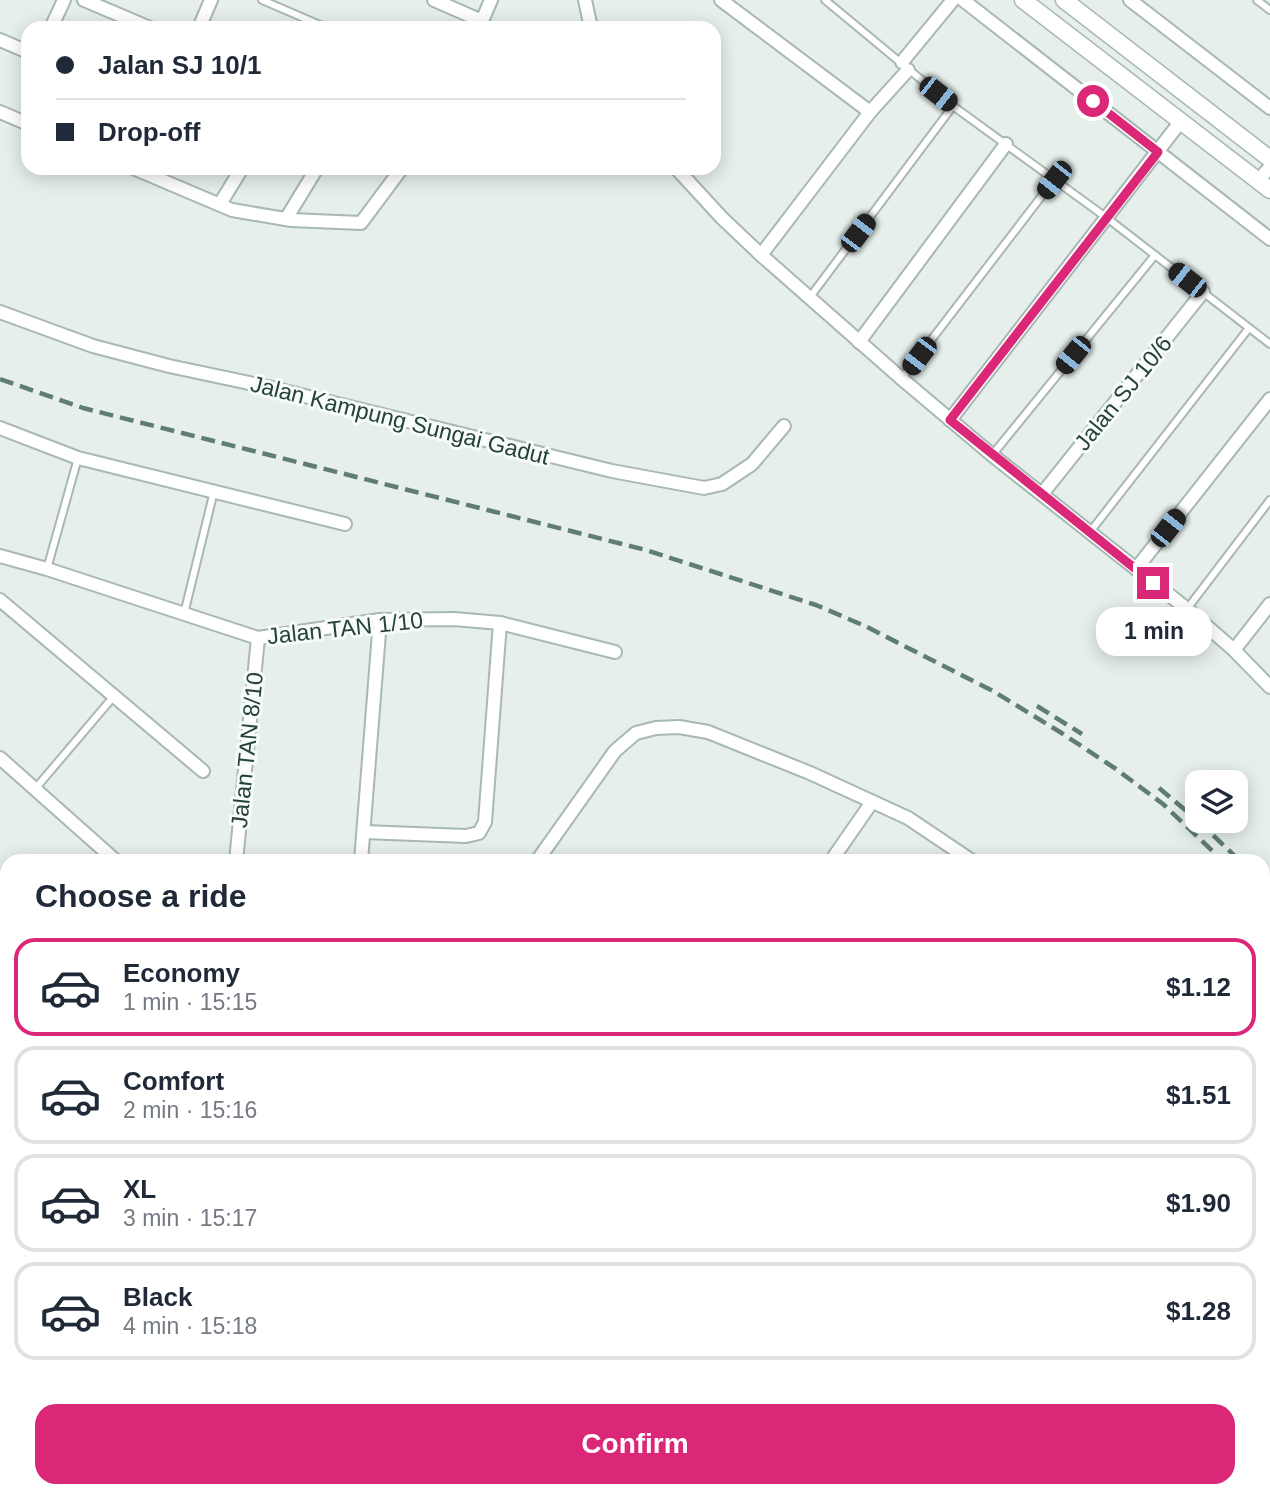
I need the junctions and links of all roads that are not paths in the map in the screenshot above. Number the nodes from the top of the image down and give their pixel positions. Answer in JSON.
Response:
{"nodes":[{"id":1,"x":64,"y":0,"type":"edge"},
{"id":2,"x":84,"y":0,"type":"edge"},
{"id":3,"x":211,"y":0,"type":"edge"},
{"id":4,"x":262,"y":0,"type":"edge"},
{"id":5,"x":434,"y":0,"type":"edge"},
{"id":6,"x":491,"y":0,"type":"edge"},
{"id":7,"x":585,"y":0,"type":"edge"},
{"id":8,"x":721,"y":0,"type":"edge"},
{"id":9,"x":825,"y":0,"type":"edge"},
{"id":10,"x":953,"y":0,"type":"edge"},
{"id":11,"x":963,"y":0,"type":"edge"},
{"id":12,"x":1023,"y":0,"type":"edge"},
{"id":13,"x":1064,"y":0,"type":"edge"},
{"id":14,"x":1130,"y":0,"type":"edge"},
{"id":15,"x":1257,"y":0,"type":"edge"},
{"id":16,"x":1270,"y":10,"type":"edge"},
{"id":17,"x":54,"y":21,"type":"edge"},
{"id":18,"x":134,"y":21,"type":"edge"},
{"id":19,"x":201,"y":21,"type":"edge"},
{"id":20,"x":311,"y":21,"type":"edge"},
{"id":21,"x":475,"y":21,"type":"edge"},
{"id":22,"x":482,"y":21,"type":"edge"},
{"id":23,"x":590,"y":21,"type":"edge"},
{"id":24,"x":0,"y":40,"type":"edge"},
{"id":25,"x":21,"y":49,"type":"edge"},
{"id":26,"x":905,"y":66,"type":"junction"},
{"id":27,"x":953,"y":106,"type":"junction"},
{"id":28,"x":1270,"y":108,"type":"edge"},
{"id":29,"x":0,"y":112,"type":"edge"},
{"id":30,"x":870,"y":112,"type":"junction"},
{"id":31,"x":21,"y":121,"type":"edge"},
{"id":32,"x":1181,"y":121,"type":"junction"},
{"id":33,"x":1006,"y":144,"type":"junction"},
{"id":34,"x":1158,"y":152,"type":"junction"},
{"id":35,"x":1270,"y":159,"type":"edge"},
{"id":36,"x":1270,"y":167,"type":"edge"},
{"id":37,"x":150,"y":175,"type":"edge"},
{"id":38,"x":239,"y":175,"type":"edge"},
{"id":39,"x":313,"y":175,"type":"edge"},
{"id":40,"x":397,"y":175,"type":"edge"},
{"id":41,"x":682,"y":175,"type":"edge"},
{"id":42,"x":1054,"y":180,"type":"junction"},
{"id":43,"x":1264,"y":186,"type":"edge"},
{"id":44,"x":220,"y":204,"type":"junction"},
{"id":45,"x":1107,"y":218,"type":"junction"},
{"id":46,"x":286,"y":219,"type":"junction"},
{"id":47,"x":1270,"y":239,"type":"edge"},
{"id":48,"x":761,"y":255,"type":"junction"},
{"id":49,"x":1155,"y":255,"type":"junction"},
{"id":50,"x":1203,"y":292,"type":"junction"},
{"id":51,"x":810,"y":297,"type":"junction"},
{"id":52,"x":0,"y":312,"type":"edge"},
{"id":53,"x":1249,"y":328,"type":"junction"},
{"id":54,"x":859,"y":342,"type":"junction"},
{"id":55,"x":1270,"y":344,"type":"edge"},
{"id":56,"x":902,"y":379,"type":"junction"},
{"id":57,"x":1270,"y":399,"type":"edge"},
{"id":58,"x":950,"y":420,"type":"junction"},
{"id":59,"x":784,"y":426,"type":"dead end"},
{"id":60,"x":0,"y":428,"type":"edge"},
{"id":61,"x":992,"y":455,"type":"junction"},
{"id":62,"x":78,"y":458,"type":"junction"},
{"id":63,"x":214,"y":491,"type":"junction"},
{"id":64,"x":1042,"y":495,"type":"junction"},
{"id":65,"x":1270,"y":500,"type":"edge"},
{"id":66,"x":345,"y":524,"type":"dead end"},
{"id":67,"x":1090,"y":532,"type":"junction"},
{"id":68,"x":0,"y":556,"type":"edge"},
{"id":69,"x":47,"y":569,"type":"junction"},
{"id":70,"x":1136,"y":569,"type":"junction"},
{"id":71,"x":0,"y":600,"type":"edge"},
{"id":72,"x":1270,"y":604,"type":"edge"},
{"id":73,"x":1187,"y":609,"type":"junction"},
{"id":74,"x":184,"y":614,"type":"junction"},
{"id":75,"x":380,"y":620,"type":"junction"},
{"id":76,"x":500,"y":623,"type":"junction"},
{"id":77,"x":258,"y":638,"type":"junction"},
{"id":78,"x":1234,"y":650,"type":"junction"},
{"id":79,"x":615,"y":653,"type":"dead end"},
{"id":80,"x":1270,"y":687,"type":"edge"},
{"id":81,"x":114,"y":696,"type":"junction"},
{"id":82,"x":0,"y":758,"type":"edge"},
{"id":83,"x":203,"y":771,"type":"dead end"},
{"id":84,"x":35,"y":789,"type":"junction"},
{"id":85,"x":872,"y":802,"type":"junction"},
{"id":86,"x":364,"y":832,"type":"junction"},
{"id":87,"x":108,"y":854,"type":"edge"},
{"id":88,"x":237,"y":854,"type":"edge"},
{"id":89,"x":362,"y":854,"type":"edge"},
{"id":90,"x":542,"y":854,"type":"edge"},
{"id":91,"x":836,"y":854,"type":"edge"},
{"id":92,"x":962,"y":854,"type":"edge"}],
"edges":[{"from":1,"to":17,"type":"street"},
{"from":2,"to":18,"type":"street"},
{"from":3,"to":19,"type":"street"},
{"from":4,"to":20,"type":"lane"},
{"from":5,"to":21,"type":"street"},
{"from":6,"to":22,"type":"street"},
{"from":7,"to":23,"type":"street"},
{"from":8,"to":30,"type":"street"},
{"from":9,"to":26,"type":"lane"},
{"from":10,"to":26,"type":"street"},
{"from":11,"to":34,"type":"street"},
{"from":12,"to":32,"type":"street"},
{"from":13,"to":35,"type":"street"},
{"from":14,"to":28,"type":"street"},
{"from":15,"to":16,"type":"lane"},
{"from":24,"to":25,"type":"street"},
{"from":26,"to":27,"type":"lane"},
{"from":26,"to":30,"type":"street"},
{"from":27,"to":33,"type":"lane"},
{"from":27,"to":51,"type":"lane"},
{"from":29,"to":31,"type":"street"},
{"from":30,"to":48,"type":"street"},
{"from":32,"to":34,"type":"street"},
{"from":32,"to":43,"type":"street"},
{"from":33,"to":42,"type":"lane"},
{"from":33,"to":54,"type":"street"},
{"from":34,"to":45,"type":"street"},
{"from":34,"to":47,"type":"street"},
{"from":36,"to":43,"type":"street"},
{"from":37,"to":44,"type":"street"},
{"from":38,"to":44,"type":"street"},
{"from":39,"to":46,"type":"street"},
{"from":40,"to":46,"type":"street"},
{"from":41,"to":48,"type":"street"},
{"from":42,"to":45,"type":"lane"},
{"from":42,"to":56,"type":"lane"},
{"from":44,"to":46,"type":"street"},
{"from":45,"to":49,"type":"lane"},
{"from":45,"to":58,"type":"street"},
{"from":48,"to":51,"type":"street"},
{"from":49,"to":50,"type":"lane"},
{"from":49,"to":61,"type":"lane"},
{"from":50,"to":53,"type":"lane"},
{"from":50,"to":64,"type":"street","name":"Jalan SJ 10/6"},
{"from":51,"to":54,"type":"street"},
{"from":52,"to":59,"type":"street","name":"Jalan Kampung Sungai Gadut"},
{"from":53,"to":55,"type":"lane"},
{"from":53,"to":67,"type":"lane"},
{"from":54,"to":56,"type":"street"},
{"from":56,"to":58,"type":"street"},
{"from":57,"to":70,"type":"street"},
{"from":58,"to":61,"type":"street"},
{"from":60,"to":62,"type":"street"},
{"from":61,"to":64,"type":"street"},
{"from":62,"to":63,"type":"street"},
{"from":62,"to":69,"type":"lane"},
{"from":63,"to":66,"type":"street"},
{"from":63,"to":74,"type":"lane"},
{"from":64,"to":67,"type":"street"},
{"from":65,"to":73,"type":"lane"},
{"from":67,"to":70,"type":"street"},
{"from":68,"to":69,"type":"street","name":"Jalan TAN 1/10"},
{"from":69,"to":74,"type":"street","name":"Jalan TAN 1/10"},
{"from":70,"to":73,"type":"street"},
{"from":71,"to":81,"type":"street"},
{"from":72,"to":78,"type":"street"},
{"from":73,"to":78,"type":"street"},
{"from":74,"to":77,"type":"street","name":"Jalan TAN 1/10"},
{"from":75,"to":76,"type":"street","name":"Jalan TAN 1/10"},
{"from":75,"to":77,"type":"street","name":"Jalan TAN 1/10"},
{"from":75,"to":86,"type":"street"},
{"from":76,"to":79,"type":"street","name":"Jalan TAN 1/10"},
{"from":76,"to":86,"type":"street"},
{"from":77,"to":88,"type":"street","name":"Jalan TAN 8/10"},
{"from":78,"to":80,"type":"street"},
{"from":81,"to":83,"type":"street"},
{"from":81,"to":84,"type":"lane"},
{"from":82,"to":84,"type":"street"},
{"from":84,"to":87,"type":"street"},
{"from":85,"to":90,"type":"street"},
{"from":85,"to":91,"type":"street"},
{"from":85,"to":92,"type":"street"},
{"from":86,"to":89,"type":"street"}]}
